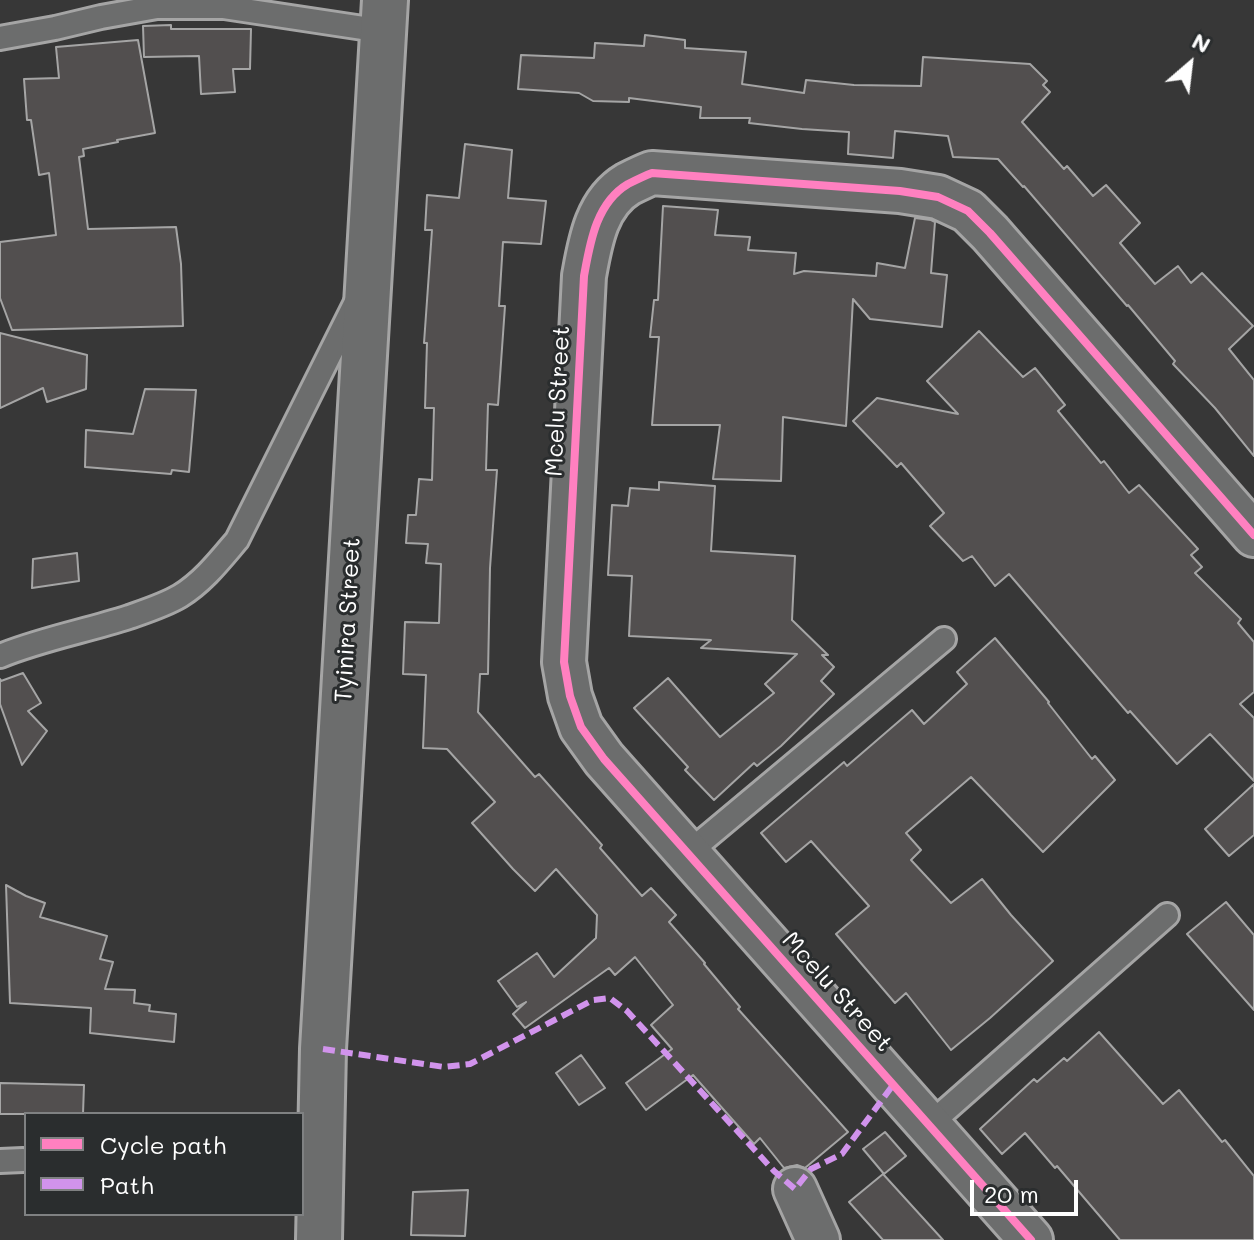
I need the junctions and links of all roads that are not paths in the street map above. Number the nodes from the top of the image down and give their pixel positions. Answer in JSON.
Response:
{"nodes":[{"id":1,"x":384,"y":16,"type":"edge"},
{"id":2,"x":0,"y":38,"type":"edge"},
{"id":3,"x":368,"y":277,"type":"junction"},
{"id":4,"x":1254,"y":535,"type":"edge"},
{"id":5,"x":944,"y":639,"type":"dead end"},
{"id":6,"x":0,"y":656,"type":"edge"},
{"id":7,"x":688,"y":853,"type":"junction"},
{"id":8,"x":1167,"y":915,"type":"dead end"},
{"id":9,"x":929,"y":1125,"type":"junction"},
{"id":10,"x":23,"y":1160,"type":"dead end"},
{"id":11,"x":0,"y":1161,"type":"edge"},
{"id":12,"x":795,"y":1189,"type":"dead end"},
{"id":13,"x":319,"y":1240,"type":"edge"},
{"id":14,"x":818,"y":1240,"type":"edge"},
{"id":15,"x":1031,"y":1240,"type":"edge"}],
"edges":[{"from":1,"to":2,"type":"lane"},
{"from":1,"to":3,"type":"street","name":"Tyinira Street"},
{"from":3,"to":6,"type":"lane"},
{"from":3,"to":13,"type":"street","name":"Tyinira Street"},
{"from":4,"to":7,"type":"street","name":"Mcelu Street"},
{"from":5,"to":7,"type":"lane"},
{"from":7,"to":9,"type":"street","name":"Mcelu Street"},
{"from":8,"to":9,"type":"lane"},
{"from":9,"to":15,"type":"street","name":"Mcelu Street"},
{"from":10,"to":11,"type":"lane"},
{"from":12,"to":14,"type":"street"}]}
